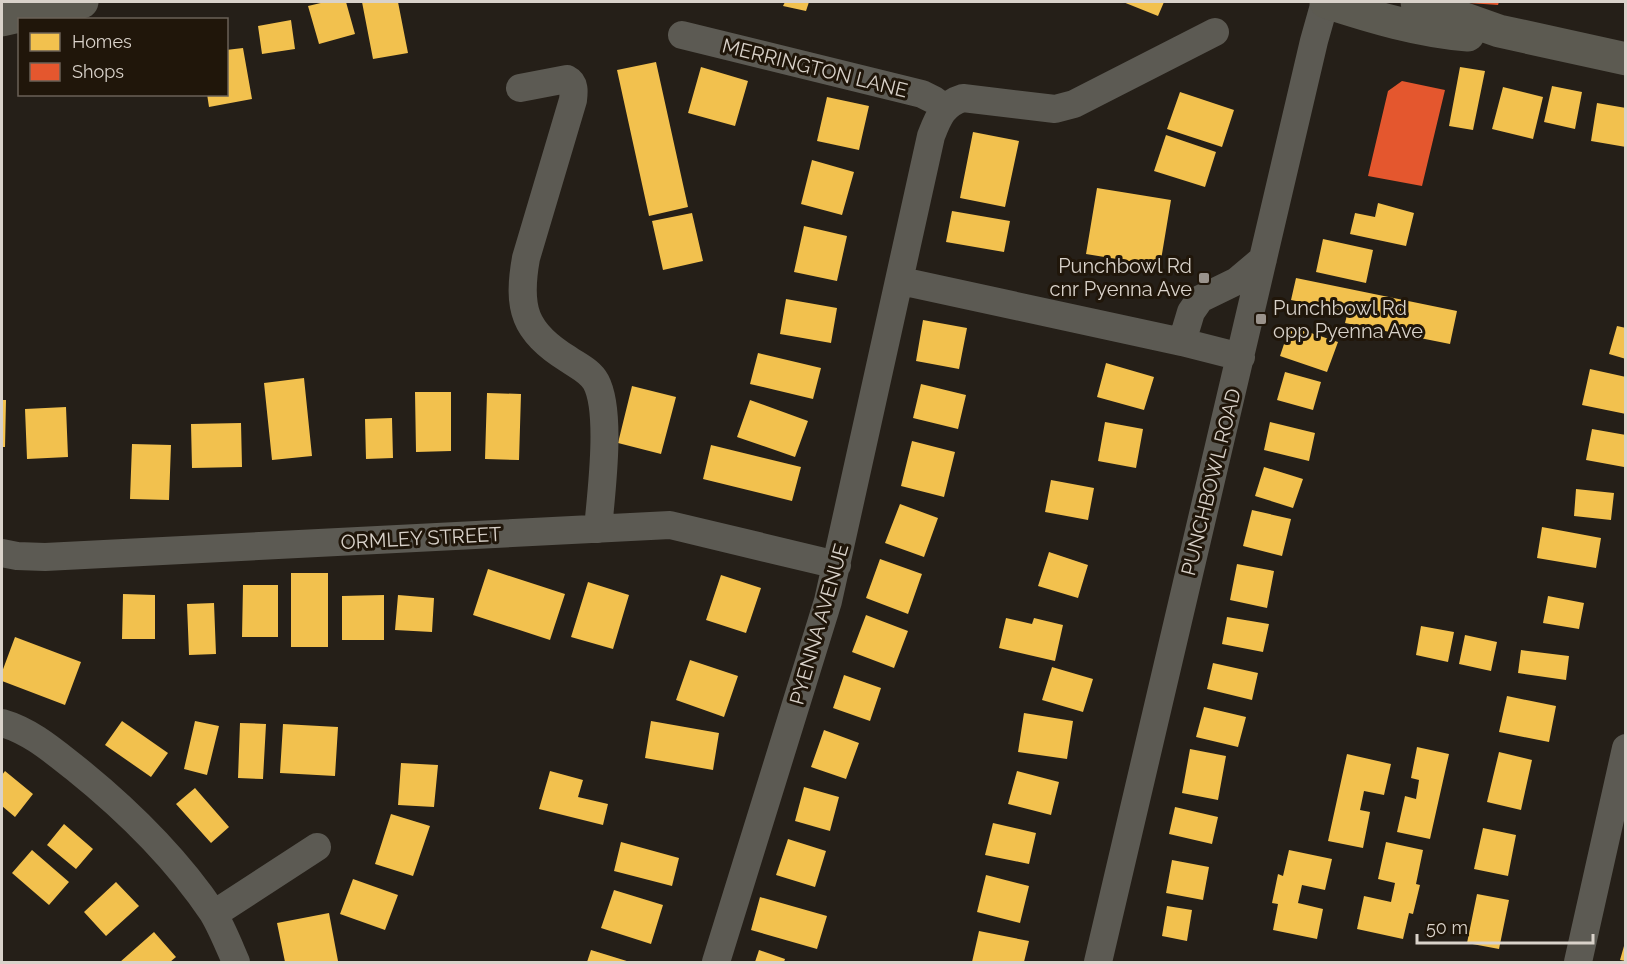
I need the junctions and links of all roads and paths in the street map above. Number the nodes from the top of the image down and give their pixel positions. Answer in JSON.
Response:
{"nodes":[{"id":1,"x":82,"y":2,"type":"edge"},
{"id":2,"x":1326,"y":2,"type":"edge"},
{"id":3,"x":1417,"y":2,"type":"edge"},
{"id":4,"x":1445,"y":8,"type":"edge"},
{"id":5,"x":2,"y":21,"type":"edge"},
{"id":6,"x":1215,"y":32,"type":"dead end"},
{"id":7,"x":682,"y":35,"type":"dead end"},
{"id":8,"x":1533,"y":40,"type":"junction"},
{"id":9,"x":1626,"y":59,"type":"edge"},
{"id":10,"x":520,"y":88,"type":"dead end"},
{"id":11,"x":945,"y":108,"type":"junction"},
{"id":12,"x":1263,"y":260,"type":"junction"},
{"id":13,"x":901,"y":281,"type":"junction"},
{"id":14,"x":1182,"y":342,"type":"junction"},
{"id":15,"x":1241,"y":357,"type":"junction"},
{"id":16,"x":598,"y":529,"type":"junction"},
{"id":17,"x":2,"y":553,"type":"edge"},
{"id":18,"x":837,"y":565,"type":"junction"},
{"id":19,"x":2,"y":723,"type":"edge"},
{"id":20,"x":1626,"y":748,"type":"edge"},
{"id":21,"x":317,"y":847,"type":"dead end"},
{"id":22,"x":214,"y":914,"type":"junction"},
{"id":23,"x":236,"y":963,"type":"edge"},
{"id":24,"x":716,"y":963,"type":"edge"},
{"id":25,"x":1098,"y":963,"type":"edge"},
{"id":26,"x":1578,"y":963,"type":"edge"}],
"edges":[{"from":1,"to":5,"type":"main road"},
{"from":2,"to":8,"type":"main road"},
{"from":2,"to":12,"type":"street","name":"PUNCHBOWL ROAD"},
{"from":3,"to":4,"type":"main road"},
{"from":4,"to":8,"type":"main road"},
{"from":6,"to":11,"type":"street"},
{"from":7,"to":11,"type":"street","name":"MERRINGTON LANE"},
{"from":8,"to":9,"type":"main road"},
{"from":10,"to":16,"type":"street"},
{"from":11,"to":13,"type":"street","name":"PYENNA AVENUE"},
{"from":12,"to":14,"type":"street"},
{"from":12,"to":15,"type":"street","name":"PUNCHBOWL ROAD"},
{"from":13,"to":14,"type":"street"},
{"from":13,"to":18,"type":"street","name":"PYENNA AVENUE"},
{"from":14,"to":15,"type":"street"},
{"from":15,"to":25,"type":"street","name":"PUNCHBOWL ROAD"},
{"from":16,"to":17,"type":"street","name":"ORMLEY STREET"},
{"from":16,"to":18,"type":"street","name":"ORMLEY STREET"},
{"from":18,"to":24,"type":"street","name":"PYENNA AVENUE"},
{"from":19,"to":22,"type":"street"},
{"from":20,"to":26,"type":"street"},
{"from":21,"to":22,"type":"street"},
{"from":22,"to":23,"type":"street"}]}
